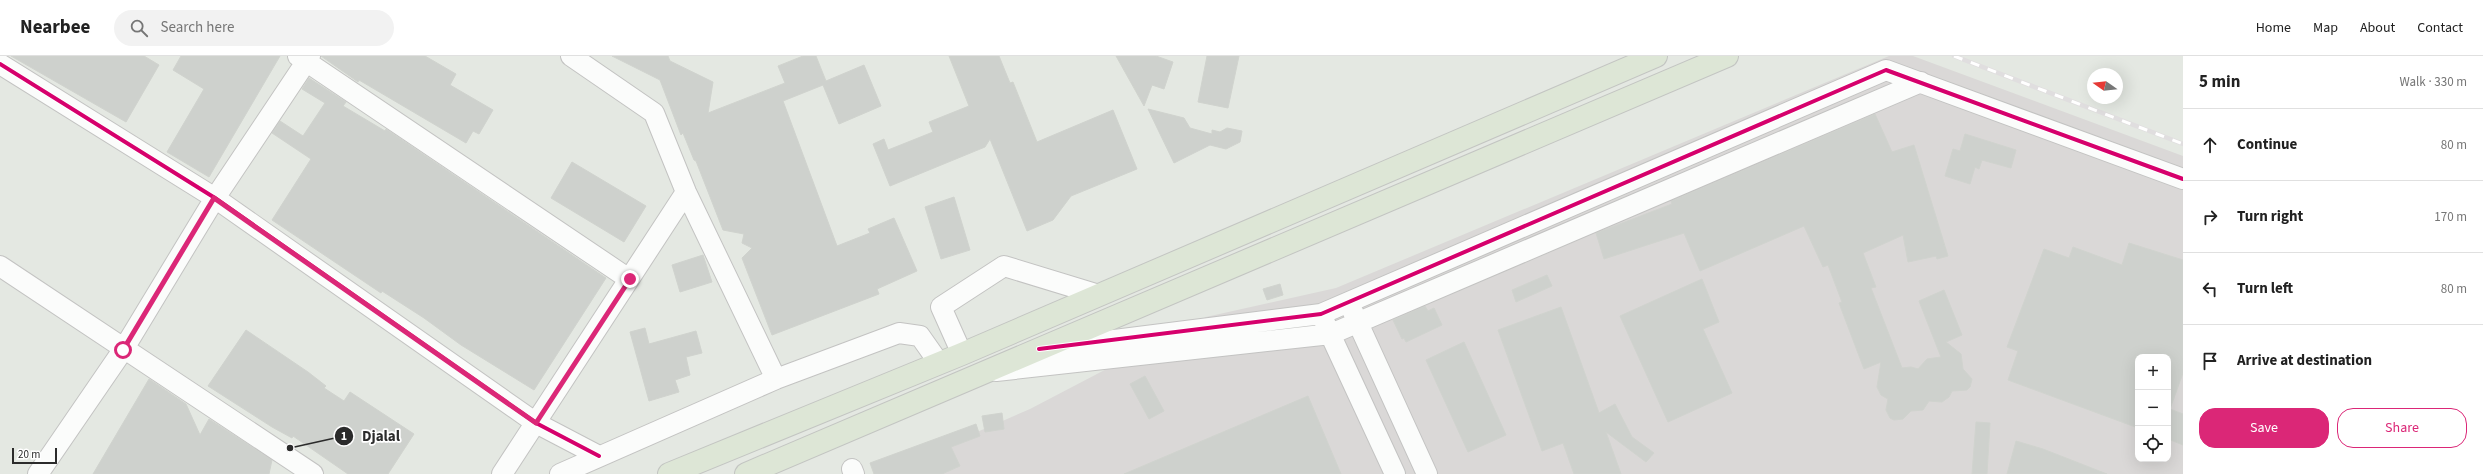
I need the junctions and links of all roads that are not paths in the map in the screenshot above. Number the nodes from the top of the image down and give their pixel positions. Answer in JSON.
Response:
{"nodes":[{"id":1,"x":571,"y":56,"type":"edge"},
{"id":2,"x":1656,"y":56,"type":"edge"},
{"id":3,"x":1727,"y":56,"type":"edge"},
{"id":4,"x":305,"y":58,"type":"edge"},
{"id":5,"x":0,"y":64,"type":"edge"},
{"id":6,"x":1921,"y":82,"type":"junction"},
{"id":7,"x":2183,"y":179,"type":"edge"},
{"id":8,"x":686,"y":192,"type":"junction"},
{"id":9,"x":214,"y":198,"type":"junction"},
{"id":10,"x":0,"y":266,"type":"edge"},
{"id":11,"x":630,"y":279,"type":"junction"},
{"id":12,"x":1099,"y":295,"type":"junction"},
{"id":13,"x":1348,"y":303,"type":"junction"},
{"id":14,"x":1321,"y":314,"type":"junction"},
{"id":15,"x":1358,"y":323,"type":"junction"},
{"id":16,"x":1331,"y":334,"type":"junction"},
{"id":17,"x":1039,"y":349,"type":"junction"},
{"id":18,"x":123,"y":350,"type":"junction"},
{"id":19,"x":962,"y":354,"type":"junction"},
{"id":20,"x":939,"y":363,"type":"junction"},
{"id":21,"x":986,"y":372,"type":"junction"},
{"id":22,"x":776,"y":379,"type":"junction"},
{"id":23,"x":536,"y":423,"type":"junction"},
{"id":24,"x":599,"y":456,"type":"junction"},
{"id":25,"x":38,"y":474,"type":"edge"},
{"id":26,"x":313,"y":474,"type":"edge"},
{"id":27,"x":502,"y":474,"type":"edge"},
{"id":28,"x":560,"y":474,"type":"edge"},
{"id":29,"x":669,"y":474,"type":"edge"},
{"id":30,"x":746,"y":474,"type":"edge"},
{"id":31,"x":1395,"y":474,"type":"edge"},
{"id":32,"x":1427,"y":474,"type":"edge"}],
"edges":[{"from":1,"to":8,"type":"street"},
{"from":2,"to":12,"type":"highway"},
{"from":3,"to":17,"type":"highway"},
{"from":4,"to":9,"type":"street"},
{"from":4,"to":11,"type":"street"},
{"from":5,"to":9,"type":"street"},
{"from":6,"to":7,"type":"street"},
{"from":6,"to":13,"type":"street"},
{"from":6,"to":15,"type":"street"},
{"from":8,"to":11,"type":"street"},
{"from":8,"to":22,"type":"street"},
{"from":9,"to":18,"type":"street"},
{"from":9,"to":23,"type":"street"},
{"from":10,"to":18,"type":"street"},
{"from":11,"to":23,"type":"street"},
{"from":12,"to":19,"type":"highway"},
{"from":12,"to":19,"type":"street"},
{"from":13,"to":14,"type":"street"},
{"from":13,"to":15,"type":"street"},
{"from":14,"to":16,"type":"street"},
{"from":14,"to":17,"type":"street"},
{"from":15,"to":16,"type":"street"},
{"from":15,"to":32,"type":"street"},
{"from":16,"to":21,"type":"street"},
{"from":16,"to":31,"type":"street"},
{"from":17,"to":21,"type":"highway"},
{"from":18,"to":25,"type":"street"},
{"from":18,"to":26,"type":"street"},
{"from":19,"to":20,"type":"highway"},
{"from":20,"to":22,"type":"street"},
{"from":20,"to":29,"type":"highway"},
{"from":21,"to":30,"type":"highway"},
{"from":22,"to":24,"type":"street"},
{"from":23,"to":24,"type":"street"},
{"from":23,"to":27,"type":"street"},
{"from":24,"to":28,"type":"street"}]}
